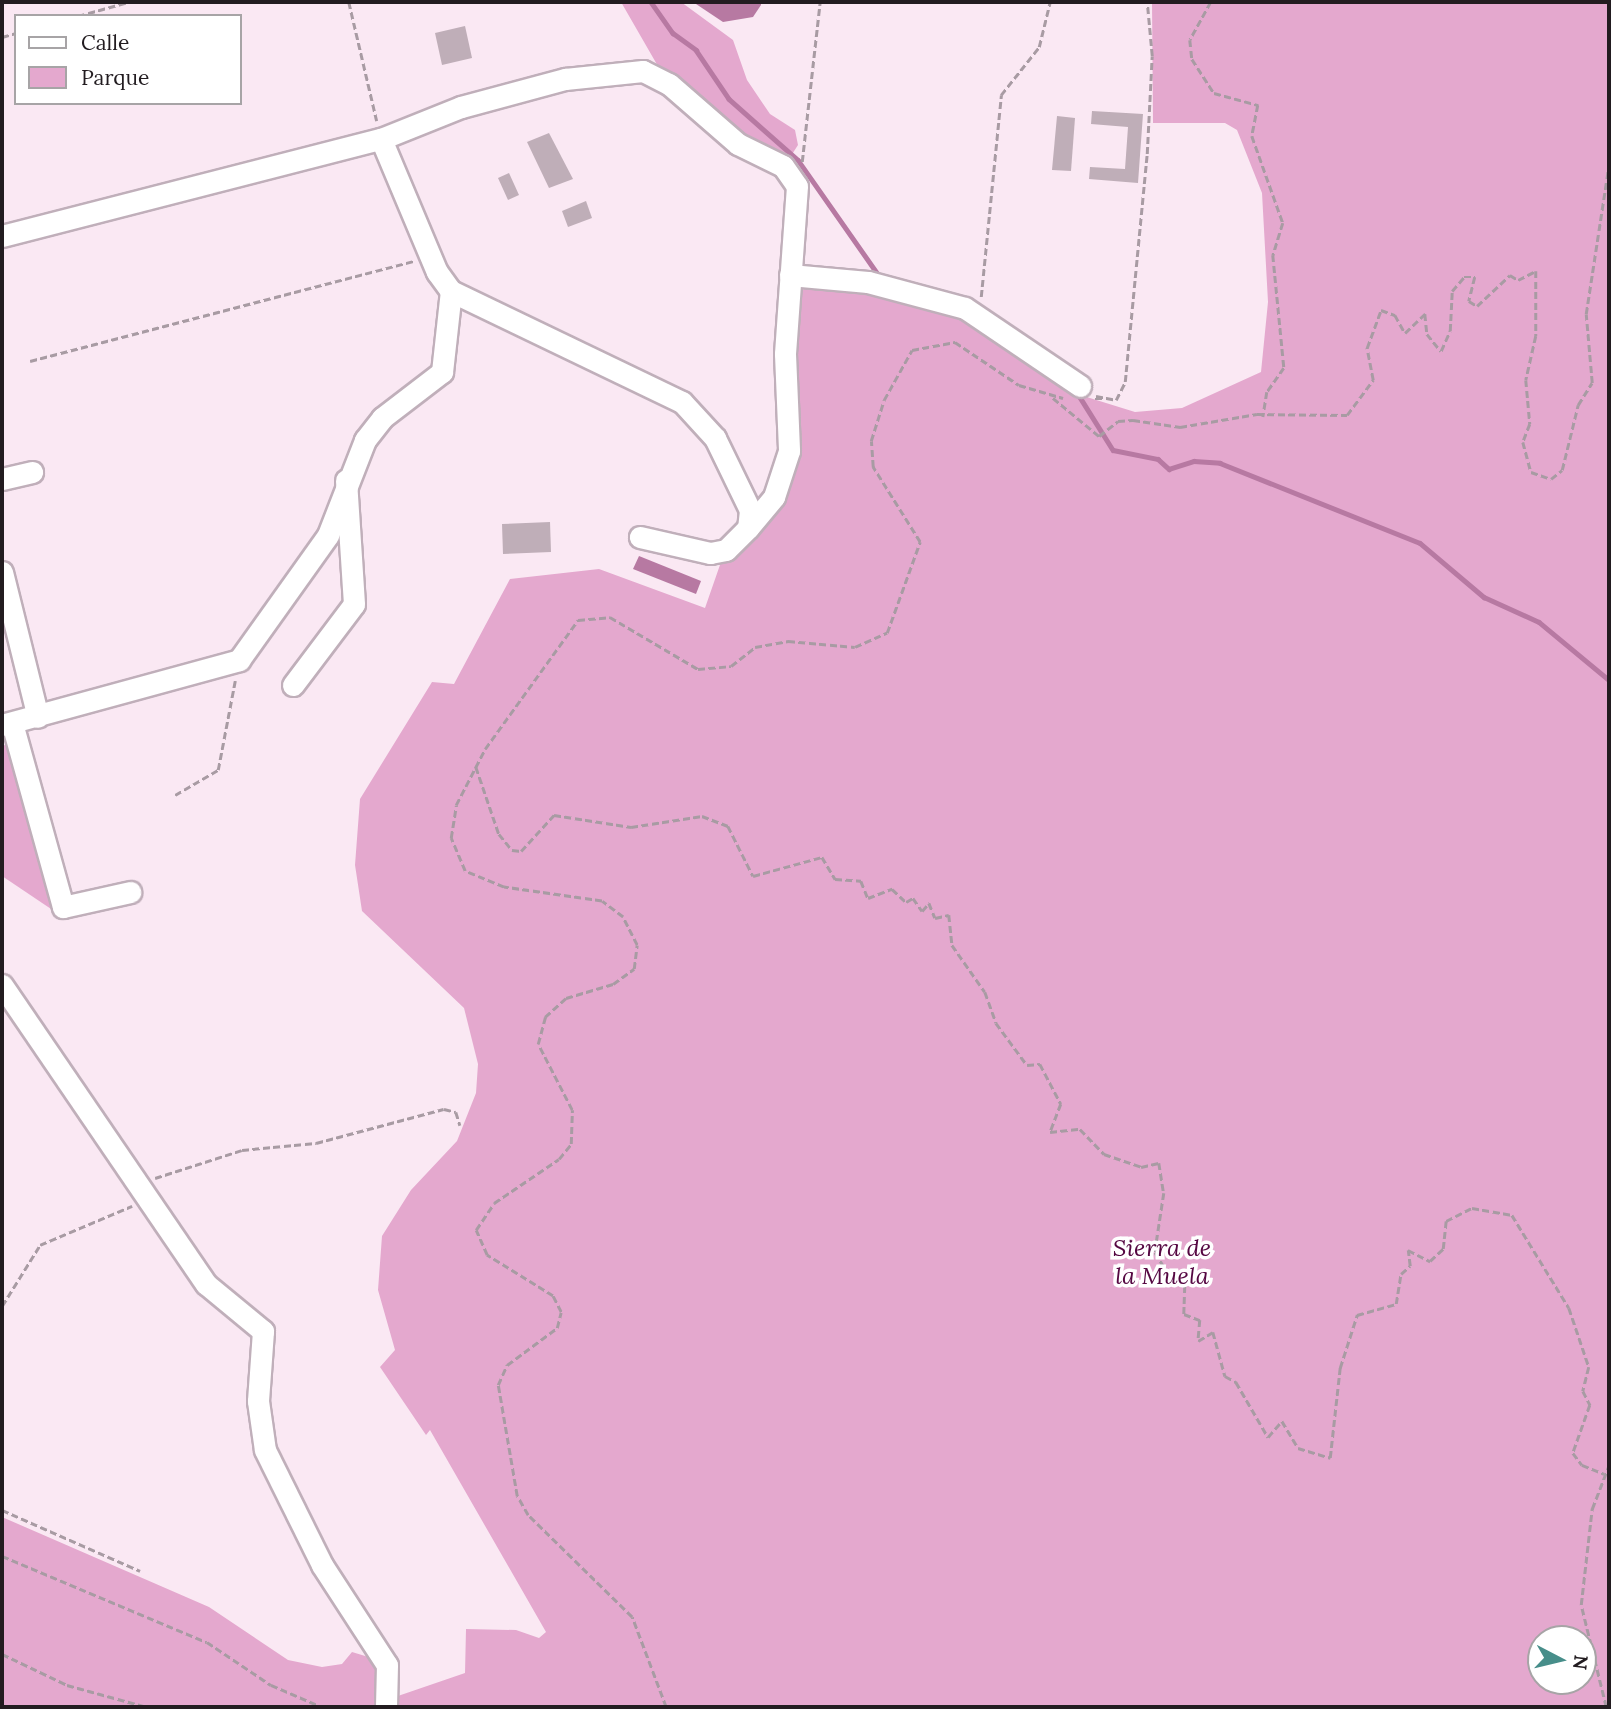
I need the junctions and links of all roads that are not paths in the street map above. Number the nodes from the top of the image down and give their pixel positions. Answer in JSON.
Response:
{"nodes":[{"id":1,"x":381,"y":139,"type":"junction"},
{"id":2,"x":2,"y":236,"type":"edge"},
{"id":3,"x":790,"y":275,"type":"junction"},
{"id":4,"x":451,"y":290,"type":"junction"},
{"id":5,"x":1080,"y":386,"type":"road end"},
{"id":6,"x":32,"y":472,"type":"dead end"},
{"id":7,"x":345,"y":478,"type":"junction"},
{"id":8,"x":2,"y":479,"type":"edge"},
{"id":9,"x":748,"y":528,"type":"junction"},
{"id":10,"x":640,"y":537,"type":"dead end"},
{"id":11,"x":2,"y":572,"type":"edge"},
{"id":12,"x":293,"y":685,"type":"dead end"},
{"id":13,"x":38,"y":717,"type":"junction"},
{"id":14,"x":7,"y":724,"type":"edge"},
{"id":15,"x":130,"y":892,"type":"dead end"},
{"id":16,"x":2,"y":985,"type":"edge"},
{"id":17,"x":386,"y":1707,"type":"edge"}],
"edges":[{"from":1,"to":2,"type":"street"},
{"from":1,"to":3,"type":"street"},
{"from":1,"to":4,"type":"street"},
{"from":3,"to":5,"type":"street"},
{"from":3,"to":9,"type":"street"},
{"from":4,"to":7,"type":"street"},
{"from":4,"to":9,"type":"street"},
{"from":6,"to":8,"type":"street"},
{"from":7,"to":12,"type":"street"},
{"from":7,"to":13,"type":"street"},
{"from":9,"to":10,"type":"street"},
{"from":11,"to":13,"type":"street"},
{"from":13,"to":14,"type":"street"},
{"from":14,"to":15,"type":"street"},
{"from":16,"to":17,"type":"street"}]}
